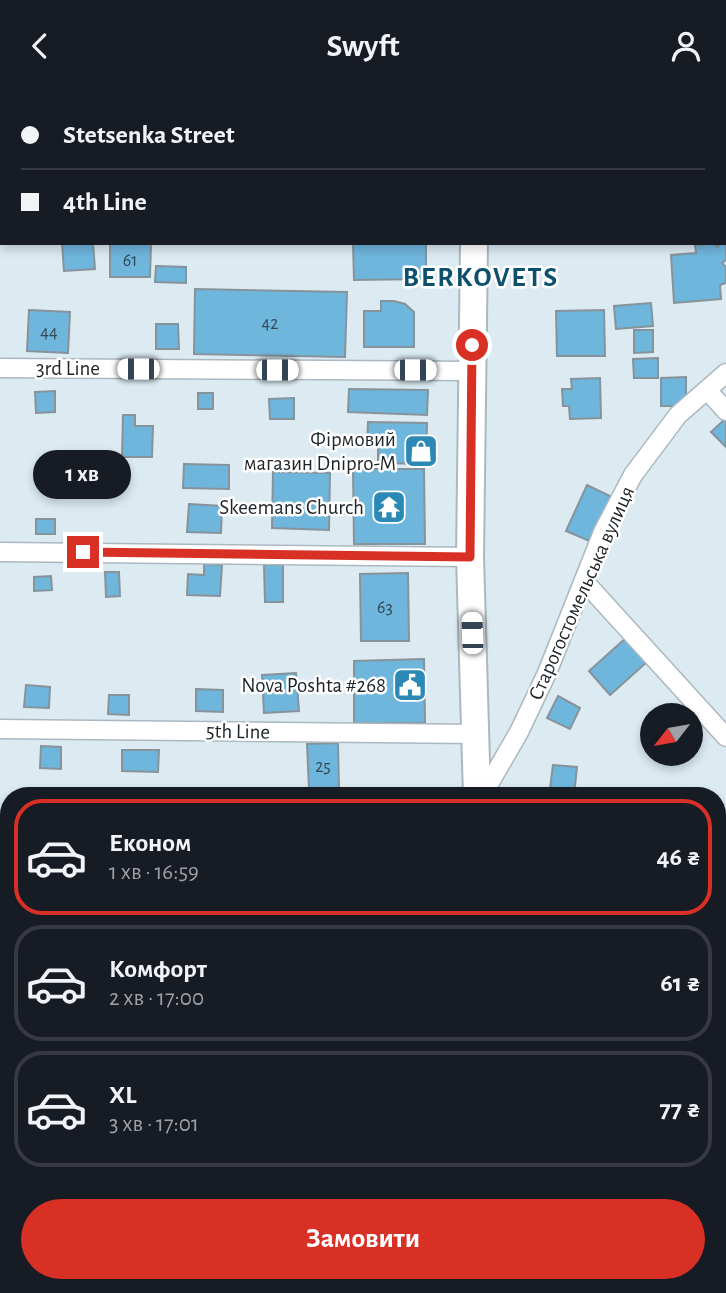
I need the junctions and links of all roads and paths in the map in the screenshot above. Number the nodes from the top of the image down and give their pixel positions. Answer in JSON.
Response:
{"nodes":[{"id":1,"x":474,"y":245,"type":"edge"},
{"id":2,"x":0,"y":368,"type":"edge"},
{"id":3,"x":471,"y":371,"type":"junction"},
{"id":4,"x":726,"y":373,"type":"edge"},
{"id":5,"x":707,"y":390,"type":"junction"},
{"id":6,"x":726,"y":411,"type":"edge"},
{"id":7,"x":0,"y":552,"type":"edge"},
{"id":8,"x":470,"y":557,"type":"junction"},
{"id":9,"x":584,"y":581,"type":"junction"},
{"id":10,"x":0,"y":729,"type":"edge"},
{"id":11,"x":476,"y":734,"type":"junction"},
{"id":12,"x":726,"y":737,"type":"edge"},
{"id":13,"x":477,"y":787,"type":"edge"},
{"id":14,"x":487,"y":787,"type":"edge"}],
"edges":[{"from":1,"to":3,"type":"main road"},
{"from":2,"to":3,"type":"street","name":"3rd Line"},
{"from":3,"to":8,"type":"main road"},
{"from":4,"to":5,"type":"street","name":"Старогостомельська вулиця"},
{"from":5,"to":6,"type":"street"},
{"from":5,"to":9,"type":"street","name":"Старогостомельська вулиця"},
{"from":7,"to":8,"type":"street"},
{"from":8,"to":11,"type":"main road"},
{"from":9,"to":12,"type":"street"},
{"from":9,"to":14,"type":"street","name":"Старогостомельська вулиця"},
{"from":10,"to":11,"type":"street","name":"5th Line"},
{"from":11,"to":13,"type":"main road"}]}
